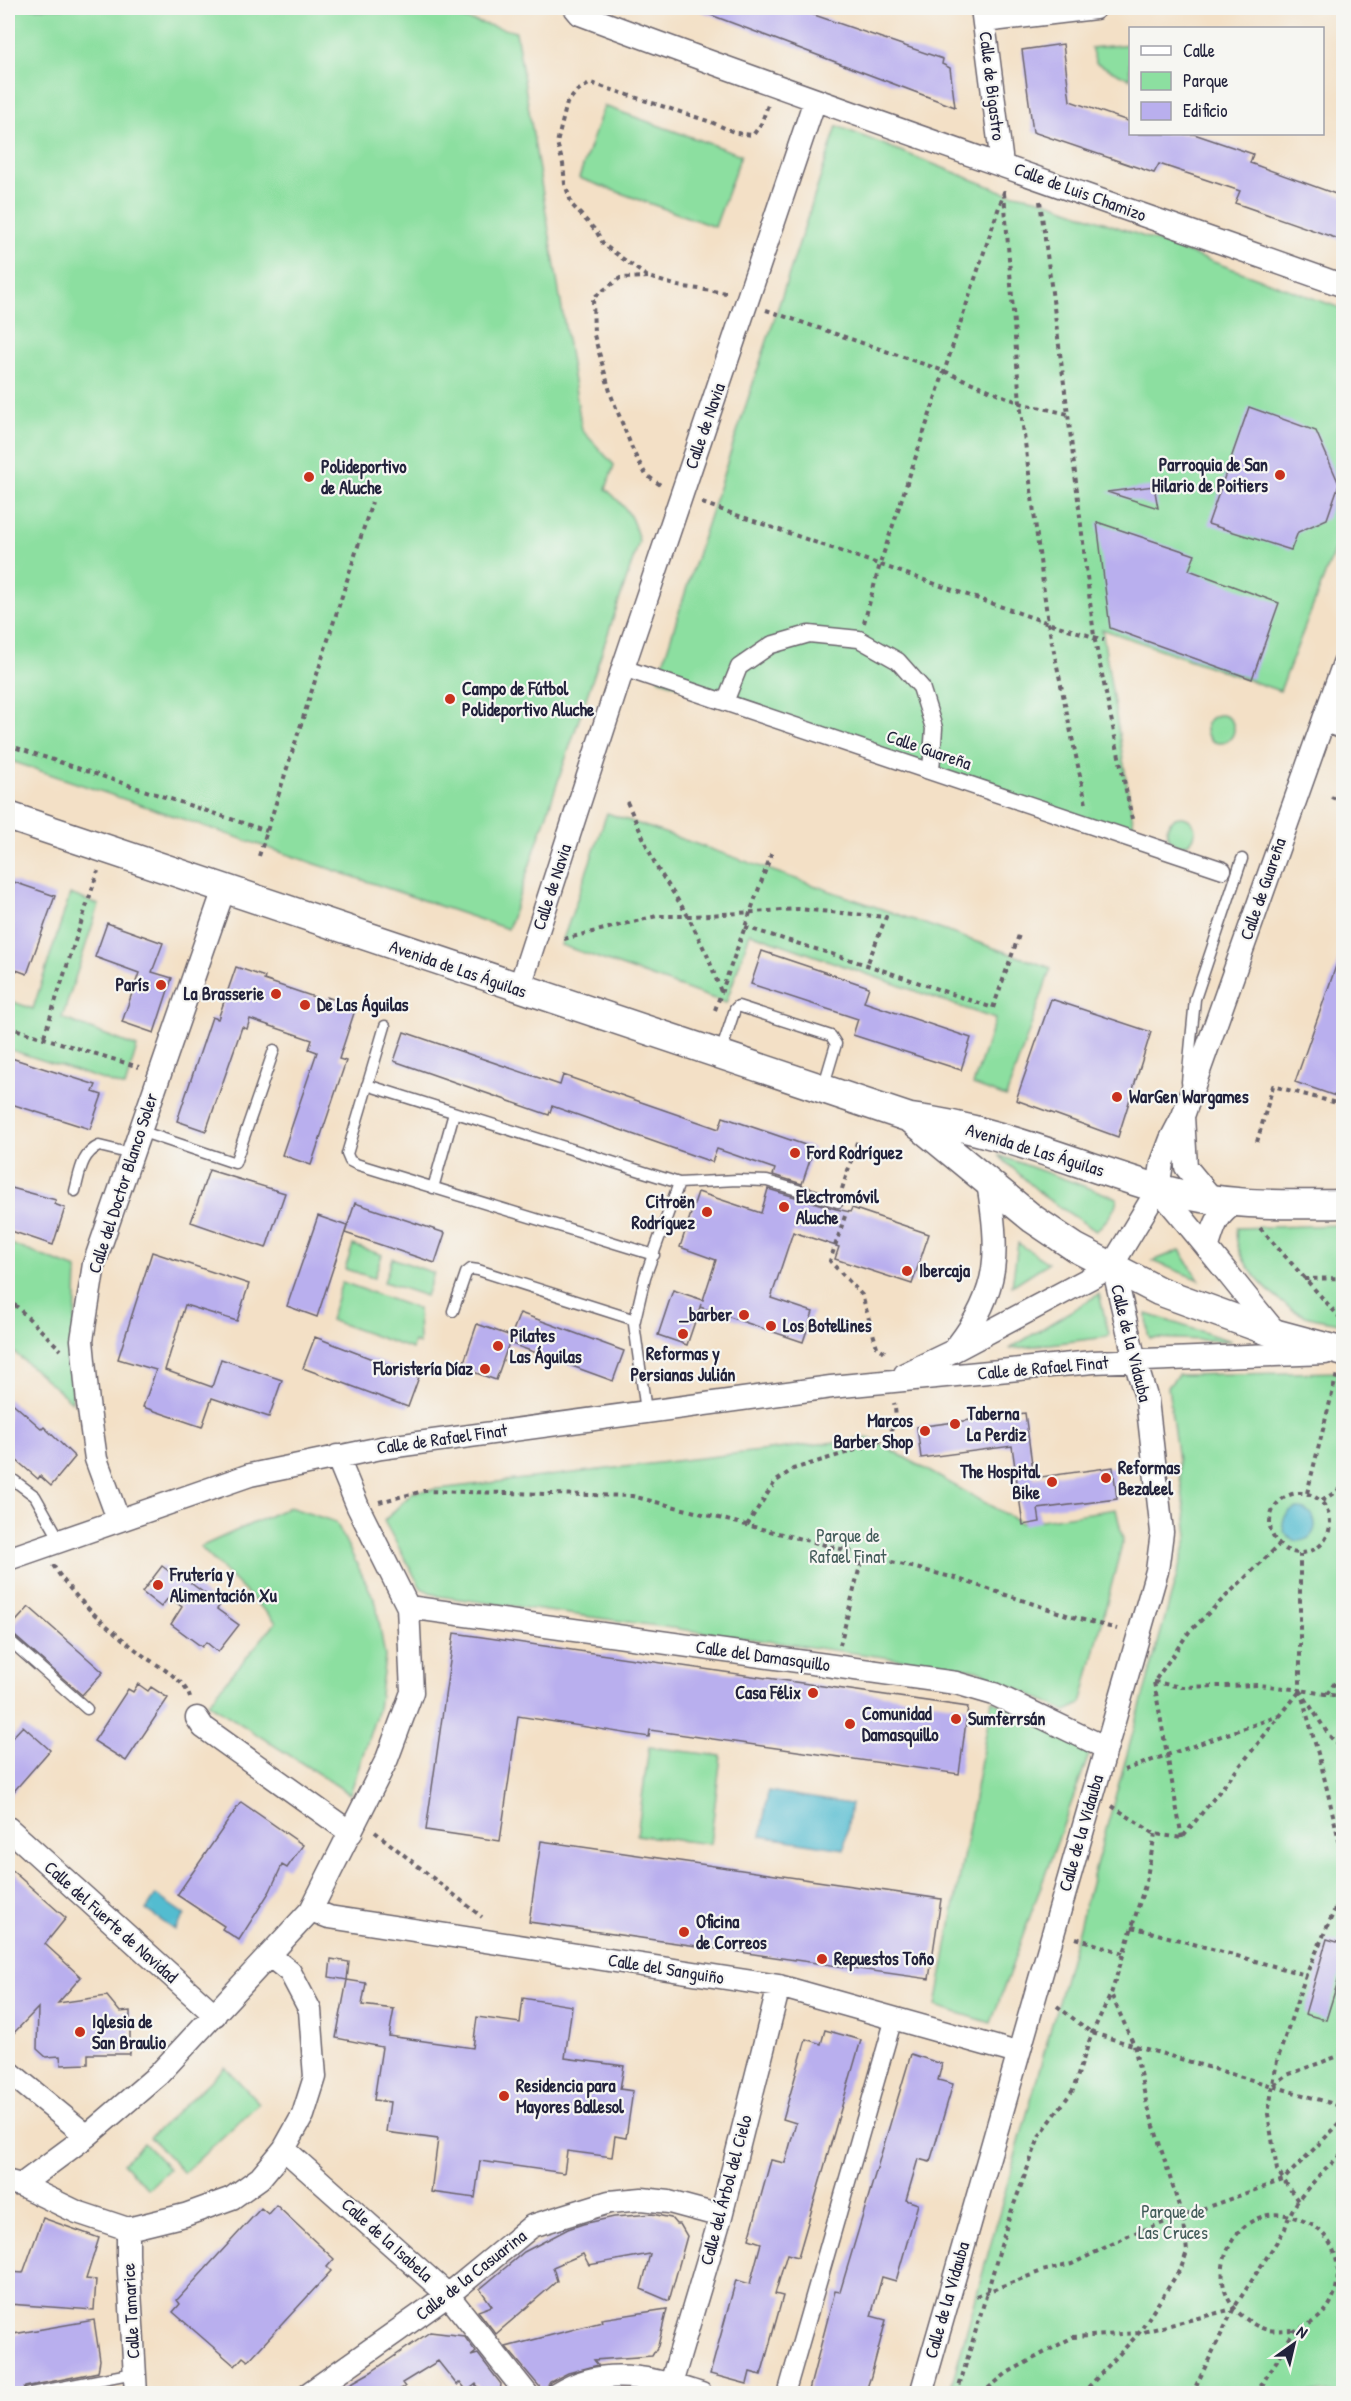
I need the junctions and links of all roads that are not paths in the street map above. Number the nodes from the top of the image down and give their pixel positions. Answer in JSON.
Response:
{"nodes":[{"id":1,"x":1095,"y":8,"type":"edge"},
{"id":2,"x":572,"y":10,"type":"edge"},
{"id":3,"x":983,"y":14,"type":"edge"},
{"id":4,"x":815,"y":100,"type":"junction"},
{"id":5,"x":1002,"y":164,"type":"junction"},
{"id":6,"x":1344,"y":286,"type":"edge"},
{"id":7,"x":1344,"y":663,"type":"edge"},
{"id":8,"x":623,"y":668,"type":"junction"},
{"id":9,"x":725,"y":702,"type":"junction"},
{"id":10,"x":1333,"y":727,"type":"edge"},
{"id":11,"x":931,"y":771,"type":"junction"},
{"id":12,"x":8,"y":816,"type":"edge"},
{"id":13,"x":1242,"y":859,"type":"dead end"},
{"id":14,"x":1223,"y":870,"type":"dead end"},
{"id":15,"x":224,"y":889,"type":"junction"},
{"id":16,"x":519,"y":989,"type":"junction"},
{"id":17,"x":385,"y":1026,"type":"dead end"},
{"id":18,"x":274,"y":1050,"type":"dead end"},
{"id":19,"x":720,"y":1056,"type":"junction"},
{"id":20,"x":367,"y":1085,"type":"junction"},
{"id":21,"x":822,"y":1089,"type":"junction"},
{"id":22,"x":454,"y":1113,"type":"junction"},
{"id":23,"x":1183,"y":1116,"type":"junction"},
{"id":24,"x":910,"y":1118,"type":"junction"},
{"id":25,"x":140,"y":1131,"type":"junction"},
{"id":26,"x":132,"y":1154,"type":"junction"},
{"id":27,"x":988,"y":1183,"type":"junction"},
{"id":28,"x":679,"y":1184,"type":"junction"},
{"id":29,"x":433,"y":1188,"type":"junction"},
{"id":30,"x":1158,"y":1189,"type":"junction"},
{"id":31,"x":75,"y":1191,"type":"dead end"},
{"id":32,"x":838,"y":1202,"type":"road end"},
{"id":33,"x":1224,"y":1202,"type":"junction"},
{"id":34,"x":1344,"y":1204,"type":"edge"},
{"id":35,"x":1208,"y":1246,"type":"junction"},
{"id":36,"x":654,"y":1255,"type":"junction"},
{"id":37,"x":1111,"y":1267,"type":"junction"},
{"id":38,"x":453,"y":1311,"type":"dead end"},
{"id":39,"x":635,"y":1320,"type":"junction"},
{"id":40,"x":1277,"y":1334,"type":"junction"},
{"id":41,"x":953,"y":1351,"type":"junction"},
{"id":42,"x":1340,"y":1358,"type":"edge"},
{"id":43,"x":1135,"y":1361,"type":"junction"},
{"id":44,"x":892,"y":1387,"type":"junction"},
{"id":45,"x":646,"y":1411,"type":"junction"},
{"id":46,"x":337,"y":1456,"type":"junction"},
{"id":47,"x":8,"y":1476,"type":"edge"},
{"id":48,"x":118,"y":1519,"type":"junction"},
{"id":49,"x":51,"y":1543,"type":"junction"},
{"id":50,"x":8,"y":1558,"type":"edge"},
{"id":51,"x":408,"y":1607,"type":"junction"},
{"id":52,"x":8,"y":1640,"type":"edge"},
{"id":53,"x":87,"y":1709,"type":"dead end"},
{"id":54,"x":197,"y":1718,"type":"road end"},
{"id":55,"x":1106,"y":1748,"type":"junction"},
{"id":56,"x":354,"y":1826,"type":"junction"},
{"id":57,"x":8,"y":1828,"type":"edge"},
{"id":58,"x":311,"y":1910,"type":"junction"},
{"id":59,"x":269,"y":1955,"type":"junction"},
{"id":60,"x":779,"y":1986,"type":"junction"},
{"id":61,"x":215,"y":2015,"type":"junction"},
{"id":62,"x":894,"y":2018,"type":"junction"},
{"id":63,"x":1017,"y":2053,"type":"junction"},
{"id":64,"x":8,"y":2071,"type":"edge"},
{"id":65,"x":87,"y":2136,"type":"junction"},
{"id":66,"x":284,"y":2149,"type":"junction"},
{"id":67,"x":14,"y":2183,"type":"edge"},
{"id":68,"x":722,"y":2216,"type":"junction"},
{"id":69,"x":128,"y":2229,"type":"junction"},
{"id":70,"x":448,"y":2295,"type":"junction"},
{"id":71,"x":135,"y":2384,"type":"edge"},
{"id":72,"x":669,"y":2389,"type":"edge"},
{"id":73,"x":26,"y":2394,"type":"edge"},
{"id":74,"x":309,"y":2394,"type":"edge"},
{"id":75,"x":527,"y":2394,"type":"edge"},
{"id":76,"x":556,"y":2394,"type":"edge"},
{"id":77,"x":701,"y":2394,"type":"edge"},
{"id":78,"x":786,"y":2394,"type":"edge"},
{"id":79,"x":921,"y":2394,"type":"edge"}],
"edges":[{"from":1,"to":3,"type":"street"},
{"from":2,"to":4,"type":"street"},
{"from":3,"to":5,"type":"street","name":"Calle de Bigastro"},
{"from":4,"to":5,"type":"street","name":"Calle de Luis Chamizo"},
{"from":4,"to":8,"type":"street","name":"Calle de Navia"},
{"from":5,"to":6,"type":"street","name":"Calle de Luis Chamizo"},
{"from":7,"to":10,"type":"street","name":"Calle de Guareña"},
{"from":8,"to":9,"type":"street","name":"Calle Guareña"},
{"from":8,"to":16,"type":"street","name":"Calle de Navia"},
{"from":9,"to":11,"type":"street","name":"Calle Guareña"},
{"from":9,"to":11,"type":"street"},
{"from":10,"to":23,"type":"street","name":"Calle de Guareña"},
{"from":11,"to":14,"type":"street","name":"Calle Guareña"},
{"from":12,"to":15,"type":"street","name":"Avenida de Las Águilas"},
{"from":13,"to":23,"type":"lane"},
{"from":15,"to":16,"type":"street","name":"Avenida de Las Águilas"},
{"from":15,"to":25,"type":"street","name":"Calle del Doctor Blanco Soler"},
{"from":16,"to":19,"type":"street","name":"Avenida de Las Águilas"},
{"from":17,"to":20,"type":"lane"},
{"from":18,"to":25,"type":"lane"},
{"from":19,"to":21,"type":"street","name":"Avenida de Las Águilas"},
{"from":19,"to":21,"type":"lane"},
{"from":20,"to":22,"type":"lane"},
{"from":20,"to":29,"type":"lane"},
{"from":21,"to":24,"type":"street","name":"Avenida de Las Águilas"},
{"from":22,"to":28,"type":"lane"},
{"from":22,"to":29,"type":"lane"},
{"from":23,"to":30,"type":"street","name":"Calle de Guareña"},
{"from":23,"to":33,"type":"street","name":"Calle de Guareña"},
{"from":24,"to":27,"type":"street","name":"Avenida de Las Águilas"},
{"from":24,"to":30,"type":"street","name":"Avenida de Las Águilas"},
{"from":25,"to":26,"type":"street","name":"Calle del Doctor Blanco Soler"},
{"from":26,"to":31,"type":"lane"},
{"from":26,"to":48,"type":"street","name":"Calle del Doctor Blanco Soler"},
{"from":27,"to":37,"type":"street","name":"Avenida de Las Águilas"},
{"from":27,"to":41,"type":"street","name":"Calle de Rafael Finat"},
{"from":28,"to":32,"type":"lane"},
{"from":28,"to":36,"type":"lane"},
{"from":29,"to":36,"type":"lane"},
{"from":30,"to":33,"type":"street","name":"Avenida de Las Águilas"},
{"from":30,"to":35,"type":"street"},
{"from":30,"to":37,"type":"street"},
{"from":33,"to":34,"type":"street","name":"Avenida de Las Águilas"},
{"from":33,"to":35,"type":"street"},
{"from":35,"to":40,"type":"street"},
{"from":36,"to":39,"type":"lane"},
{"from":37,"to":40,"type":"street","name":"Avenida de Las Águilas"},
{"from":37,"to":41,"type":"street","name":"Calle de Rafael Finat"},
{"from":37,"to":43,"type":"street","name":"Calle de la Vidauba"},
{"from":38,"to":39,"type":"lane"},
{"from":39,"to":45,"type":"lane"},
{"from":40,"to":42,"type":"street","name":"Avenida de Las Águilas"},
{"from":41,"to":44,"type":"street","name":"Calle de Rafael Finat"},
{"from":42,"to":43,"type":"street","name":"Calle de Rafael Finat"},
{"from":43,"to":44,"type":"street","name":"Calle de Rafael Finat"},
{"from":43,"to":55,"type":"street","name":"Calle de la Vidauba"},
{"from":44,"to":45,"type":"street","name":"Calle de Rafael Finat"},
{"from":45,"to":46,"type":"street","name":"Calle de Rafael Finat"},
{"from":46,"to":48,"type":"street","name":"Calle de Rafael Finat"},
{"from":46,"to":51,"type":"street"},
{"from":47,"to":49,"type":"lane"},
{"from":48,"to":49,"type":"street","name":"Calle de Rafael Finat"},
{"from":49,"to":50,"type":"street","name":"Calle de Rafael Finat"},
{"from":51,"to":55,"type":"street","name":"Calle del Damasquillo"},
{"from":51,"to":56,"type":"street"},
{"from":52,"to":53,"type":"lane"},
{"from":54,"to":56,"type":"street"},
{"from":55,"to":63,"type":"street","name":"Calle de la Vidauba"},
{"from":56,"to":58,"type":"street"},
{"from":57,"to":61,"type":"street","name":"Calle del Fuerte de Navidad"},
{"from":58,"to":59,"type":"street"},
{"from":58,"to":60,"type":"street","name":"Calle del Sanguiño"},
{"from":59,"to":61,"type":"street"},
{"from":59,"to":66,"type":"street"},
{"from":60,"to":62,"type":"street","name":"Calle del Sanguiño"},
{"from":60,"to":68,"type":"street","name":"Calle del Árbol del Cielo"},
{"from":61,"to":65,"type":"street"},
{"from":62,"to":63,"type":"street","name":"Calle del Sanguiño"},
{"from":62,"to":78,"type":"street"},
{"from":63,"to":79,"type":"street","name":"Calle de la Vidauba"},
{"from":64,"to":65,"type":"street"},
{"from":65,"to":67,"type":"street"},
{"from":66,"to":69,"type":"street"},
{"from":66,"to":70,"type":"street","name":"Calle de la Isabela"},
{"from":67,"to":69,"type":"street"},
{"from":68,"to":70,"type":"street","name":"Calle de la Casuarina"},
{"from":68,"to":72,"type":"street","name":"Calle del Árbol del Cielo"},
{"from":69,"to":71,"type":"street","name":"Calle Tamarice"},
{"from":70,"to":74,"type":"street","name":"Calle de la Casuarina"},
{"from":70,"to":75,"type":"street","name":"Calle de la Isabela"},
{"from":71,"to":73,"type":"lane"},
{"from":72,"to":76,"type":"street"},
{"from":72,"to":77,"type":"street"}]}
